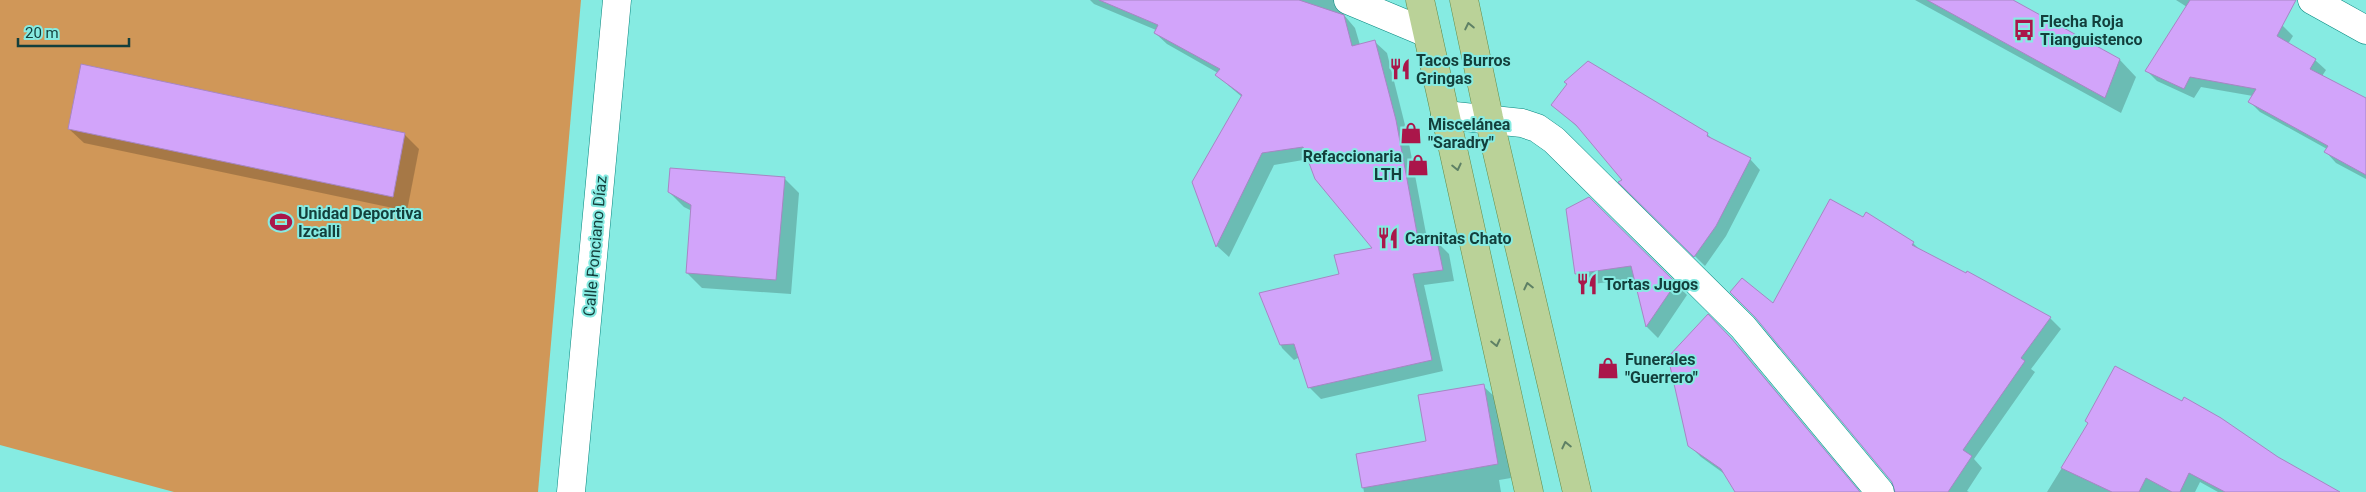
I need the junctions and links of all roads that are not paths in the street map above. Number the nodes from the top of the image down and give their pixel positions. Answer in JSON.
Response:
{"nodes":[{"id":1,"x":617,"y":0,"type":"edge"},
{"id":2,"x":1348,"y":0,"type":"edge"},
{"id":3,"x":1420,"y":0,"type":"edge"},
{"id":4,"x":1464,"y":0,"type":"edge"},
{"id":5,"x":2312,"y":0,"type":"edge"},
{"id":6,"x":2366,"y":30,"type":"edge"},
{"id":7,"x":1427,"y":33,"type":"junction"},
{"id":8,"x":1445,"y":115,"type":"junction"},
{"id":9,"x":1489,"y":118,"type":"junction"},
{"id":10,"x":571,"y":492,"type":"edge"},
{"id":11,"x":1529,"y":492,"type":"edge"},
{"id":12,"x":1577,"y":492,"type":"edge"},
{"id":13,"x":1880,"y":492,"type":"edge"}],
"edges":[{"from":1,"to":10,"type":"street","name":"Calle Ponciano Díaz"},
{"from":2,"to":7,"type":"street"},
{"from":3,"to":7,"type":"main road"},
{"from":9,"to":4,"type":"main road","one_way":true},
{"from":5,"to":6,"type":"street"},
{"from":7,"to":8,"type":"main road"},
{"from":8,"to":9,"type":"street"},
{"from":8,"to":11,"type":"main road","one_way":true},
{"from":12,"to":9,"type":"main road","one_way":true},
{"from":9,"to":13,"type":"street"}]}
